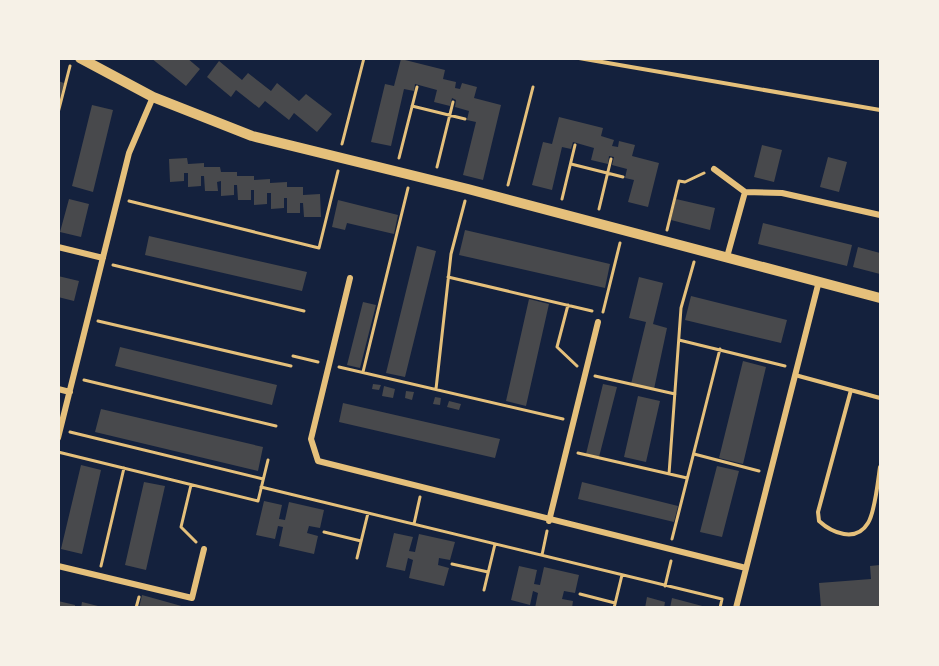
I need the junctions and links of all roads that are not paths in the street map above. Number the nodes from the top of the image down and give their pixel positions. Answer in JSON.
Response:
{"nodes":[{"id":1,"x":81,"y":58,"type":"edge"},
{"id":2,"x":579,"y":58,"type":"edge"},
{"id":3,"x":153,"y":97,"type":"junction"},
{"id":4,"x":880,"y":110,"type":"edge"},
{"id":5,"x":714,"y":169,"type":"road end"},
{"id":6,"x":744,"y":192,"type":"junction"},
{"id":7,"x":880,"y":215,"type":"edge"},
{"id":8,"x":58,"y":248,"type":"edge"},
{"id":9,"x":727,"y":257,"type":"junction"},
{"id":10,"x":103,"y":261,"type":"junction"},
{"id":11,"x":350,"y":278,"type":"dead end"},
{"id":12,"x":819,"y":281,"type":"junction"},
{"id":13,"x":880,"y":298,"type":"edge"},
{"id":14,"x":598,"y":322,"type":"dead end"},
{"id":15,"x":796,"y":372,"type":"junction"},
{"id":16,"x":58,"y":389,"type":"edge"},
{"id":17,"x":851,"y":390,"type":"junction"},
{"id":18,"x":70,"y":392,"type":"junction"},
{"id":19,"x":880,"y":398,"type":"edge"},
{"id":20,"x":58,"y":438,"type":"edge"},
{"id":21,"x":880,"y":467,"type":"edge"},
{"id":22,"x":549,"y":521,"type":"junction"},
{"id":23,"x":204,"y":549,"type":"road end"},
{"id":24,"x":58,"y":566,"type":"edge"},
{"id":25,"x":746,"y":568,"type":"junction"},
{"id":26,"x":736,"y":608,"type":"edge"}],
"edges":[{"from":1,"to":3,"type":"street"},
{"from":2,"to":4,"type":"lane"},
{"from":3,"to":9,"type":"street"},
{"from":3,"to":10,"type":"street"},
{"from":5,"to":6,"type":"street"},
{"from":6,"to":7,"type":"street"},
{"from":6,"to":9,"type":"street"},
{"from":8,"to":10,"type":"street"},
{"from":9,"to":12,"type":"street"},
{"from":10,"to":18,"type":"street"},
{"from":11,"to":22,"type":"street"},
{"from":12,"to":13,"type":"street"},
{"from":12,"to":15,"type":"street"},
{"from":14,"to":22,"type":"street"},
{"from":15,"to":17,"type":"lane"},
{"from":15,"to":25,"type":"street"},
{"from":16,"to":18,"type":"street"},
{"from":17,"to":19,"type":"lane"},
{"from":17,"to":21,"type":"lane"},
{"from":18,"to":20,"type":"street"},
{"from":22,"to":25,"type":"street"},
{"from":23,"to":24,"type":"street"},
{"from":25,"to":26,"type":"street"}]}
